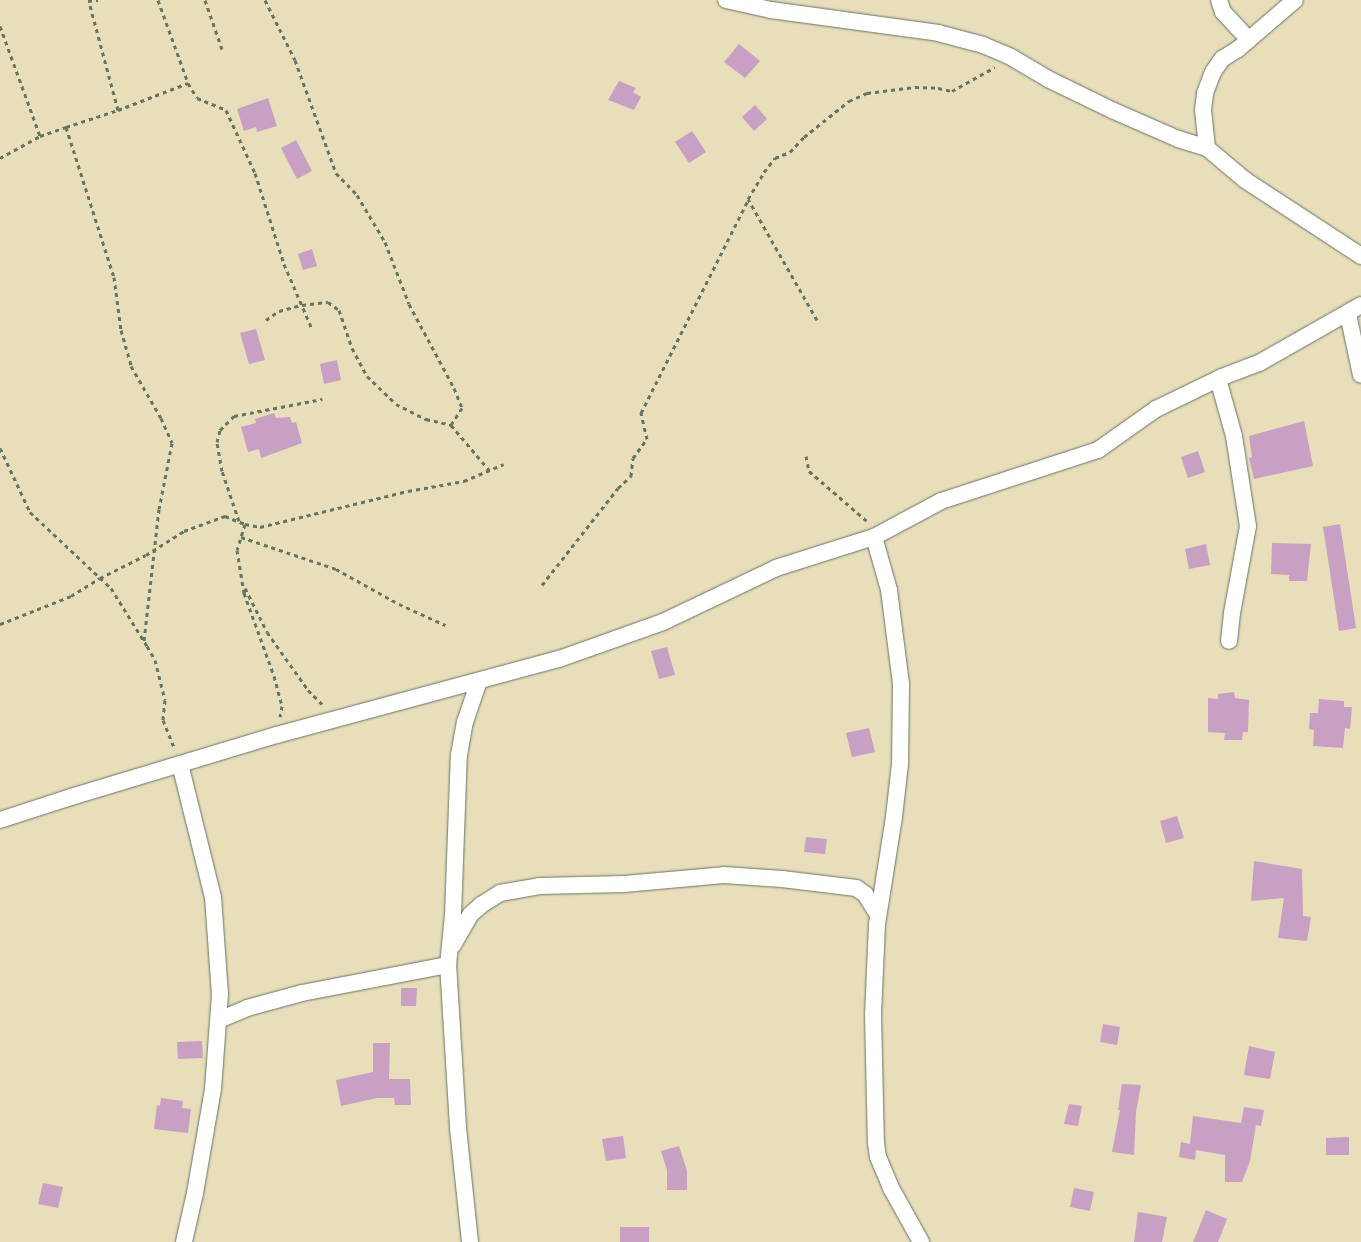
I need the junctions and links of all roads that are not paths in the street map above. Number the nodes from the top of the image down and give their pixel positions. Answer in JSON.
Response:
{"nodes":[{"id":1,"x":726,"y":0,"type":"edge"},
{"id":2,"x":1219,"y":0,"type":"edge"},
{"id":3,"x":1295,"y":0,"type":"edge"},
{"id":4,"x":750,"y":2,"type":"edge"},
{"id":5,"x":1249,"y":40,"type":"junction"},
{"id":6,"x":1207,"y":148,"type":"junction"},
{"id":7,"x":1361,"y":256,"type":"edge"},
{"id":8,"x":1354,"y":309,"type":"edge"},
{"id":9,"x":1361,"y":375,"type":"edge"},
{"id":10,"x":1218,"y":379,"type":"junction"},
{"id":11,"x":874,"y":537,"type":"junction"},
{"id":12,"x":1229,"y":641,"type":"dead end"},
{"id":13,"x":480,"y":681,"type":"junction"},
{"id":14,"x":180,"y":764,"type":"junction"},
{"id":15,"x":0,"y":820,"type":"edge"},
{"id":16,"x":878,"y":915,"type":"junction"},
{"id":17,"x":449,"y":957,"type":"junction"},
{"id":18,"x":219,"y":1020,"type":"junction"},
{"id":19,"x":184,"y":1242,"type":"edge"},
{"id":20,"x":470,"y":1242,"type":"edge"},
{"id":21,"x":921,"y":1242,"type":"edge"}],
"edges":[{"from":1,"to":4,"type":"street"},
{"from":2,"to":5,"type":"street"},
{"from":3,"to":5,"type":"street"},
{"from":4,"to":6,"type":"street"},
{"from":5,"to":6,"type":"street"},
{"from":6,"to":7,"type":"street"},
{"from":8,"to":9,"type":"street"},
{"from":8,"to":10,"type":"street"},
{"from":10,"to":11,"type":"street"},
{"from":10,"to":12,"type":"street"},
{"from":11,"to":13,"type":"street"},
{"from":11,"to":16,"type":"street"},
{"from":13,"to":14,"type":"street"},
{"from":13,"to":17,"type":"street"},
{"from":14,"to":15,"type":"street"},
{"from":14,"to":18,"type":"street"},
{"from":16,"to":17,"type":"street"},
{"from":16,"to":21,"type":"street"},
{"from":17,"to":18,"type":"street"},
{"from":17,"to":20,"type":"street"},
{"from":18,"to":19,"type":"street"}]}
